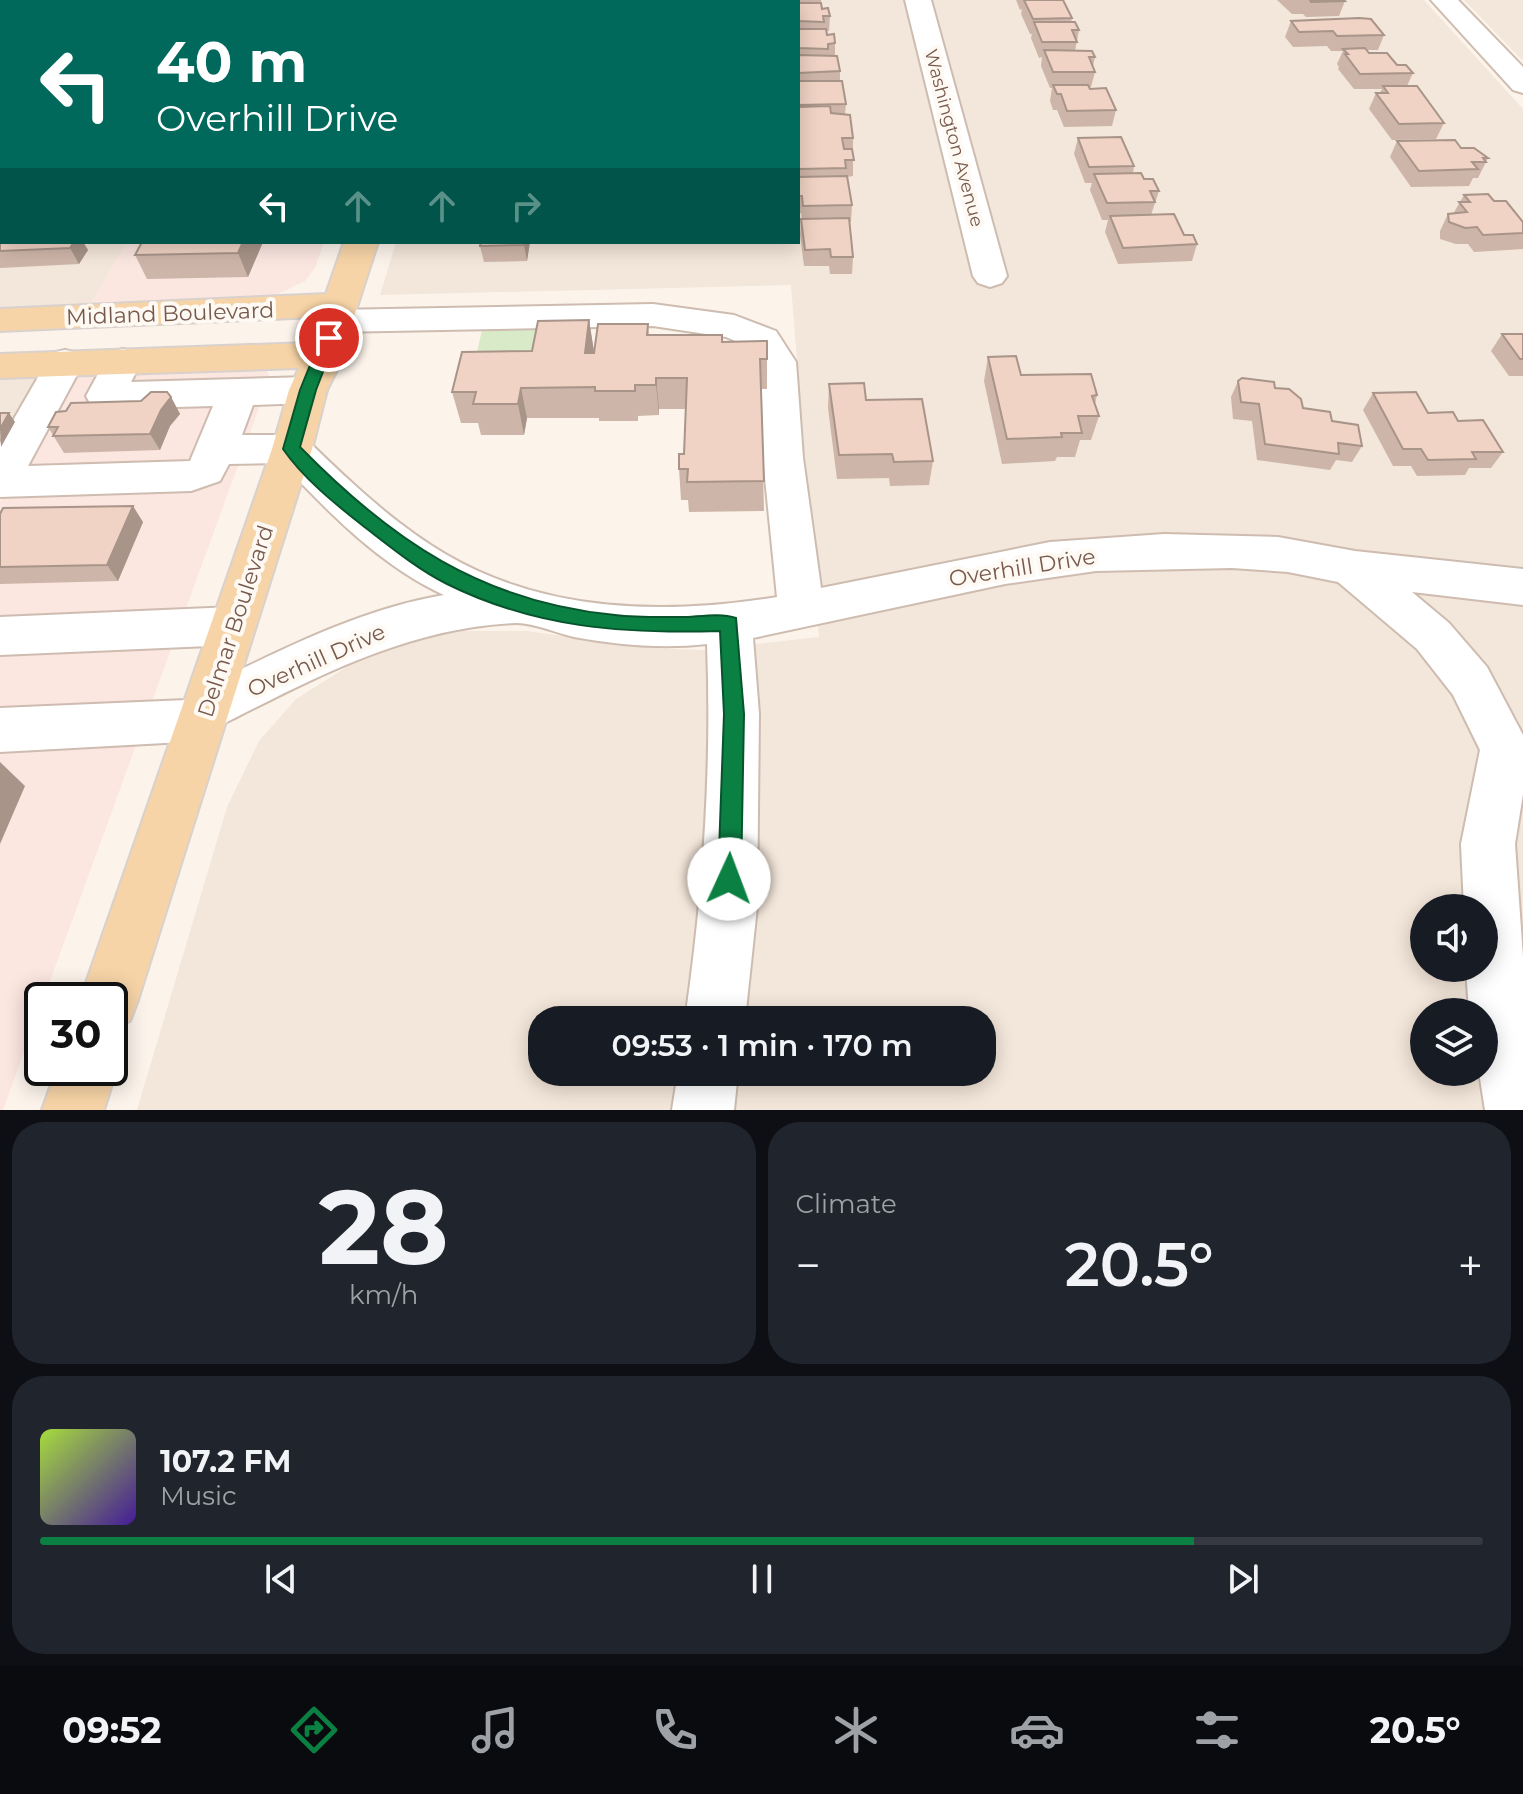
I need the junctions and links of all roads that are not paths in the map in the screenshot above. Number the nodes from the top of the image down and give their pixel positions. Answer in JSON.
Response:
{"nodes":[{"id":1,"x":918,"y":0,"type":"edge"},
{"id":2,"x":1444,"y":0,"type":"edge"},
{"id":3,"x":1523,"y":84,"type":"edge"},
{"id":4,"x":360,"y":244,"type":"edge"},
{"id":5,"x":990,"y":276,"type":"dead end"},
{"id":6,"x":0,"y":320,"type":"edge"},
{"id":7,"x":326,"y":343,"type":"junction"},
{"id":8,"x":123,"y":361,"type":"junction"},
{"id":9,"x":65,"y":362,"type":"junction"},
{"id":10,"x":0,"y":366,"type":"edge"},
{"id":11,"x":238,"y":392,"type":"junction"},
{"id":12,"x":292,"y":449,"type":"junction"},
{"id":13,"x":216,"y":450,"type":"junction"},
{"id":14,"x":0,"y":481,"type":"edge"},
{"id":15,"x":1350,"y":567,"type":"junction"},
{"id":16,"x":1523,"y":587,"type":"edge"},
{"id":17,"x":524,"y":606,"type":"junction"},
{"id":18,"x":801,"y":610,"type":"junction"},
{"id":19,"x":729,"y":623,"type":"junction"},
{"id":20,"x":233,"y":626,"type":"junction"},
{"id":21,"x":0,"y":636,"type":"edge"},
{"id":22,"x":204,"y":715,"type":"junction"},
{"id":23,"x":0,"y":730,"type":"edge"},
{"id":24,"x":1514,"y":734,"type":"edge"},
{"id":25,"x":115,"y":982,"type":"edge"},
{"id":26,"x":717,"y":1006,"type":"edge"},
{"id":27,"x":81,"y":1086,"type":"edge"},
{"id":28,"x":706,"y":1086,"type":"edge"},
{"id":29,"x":1516,"y":1108,"type":"edge"},
{"id":30,"x":73,"y":1110,"type":"edge"},
{"id":31,"x":703,"y":1110,"type":"edge"}],
"edges":[{"from":1,"to":5,"type":"street","name":"Washington Avenue"},
{"from":2,"to":3,"type":"street"},
{"from":4,"to":7,"type":"main road","name":"Delmar Boulevard"},
{"from":6,"to":7,"type":"main road","name":"Midland Boulevard"},
{"from":7,"to":8,"type":"main road","name":"Midland Boulevard"},
{"from":7,"to":11,"type":"street"},
{"from":7,"to":12,"type":"main road","name":"Delmar Boulevard"},
{"from":7,"to":18,"type":"street"},
{"from":8,"to":9,"type":"main road","name":"Midland Boulevard"},
{"from":8,"to":11,"type":"street"},
{"from":9,"to":10,"type":"main road","name":"Midland Boulevard"},
{"from":9,"to":14,"type":"street"},
{"from":11,"to":13,"type":"street"},
{"from":12,"to":13,"type":"street"},
{"from":12,"to":17,"type":"street","name":"Overhill Drive"},
{"from":12,"to":20,"type":"main road","name":"Delmar Boulevard"},
{"from":13,"to":14,"type":"street"},
{"from":15,"to":16,"type":"street","name":"Overhill Drive"},
{"from":15,"to":18,"type":"street","name":"Overhill Drive"},
{"from":15,"to":24,"type":"street"},
{"from":17,"to":19,"type":"street","name":"Overhill Drive"},
{"from":17,"to":22,"type":"street","name":"Overhill Drive"},
{"from":18,"to":19,"type":"street","name":"Overhill Drive"},
{"from":19,"to":26,"type":"street"},
{"from":20,"to":21,"type":"street"},
{"from":20,"to":22,"type":"main road","name":"Delmar Boulevard"},
{"from":22,"to":23,"type":"street"},
{"from":22,"to":25,"type":"main road","name":"Delmar Boulevard"},
{"from":24,"to":29,"type":"street"},
{"from":27,"to":30,"type":"main road"},
{"from":28,"to":31,"type":"street"}]}
